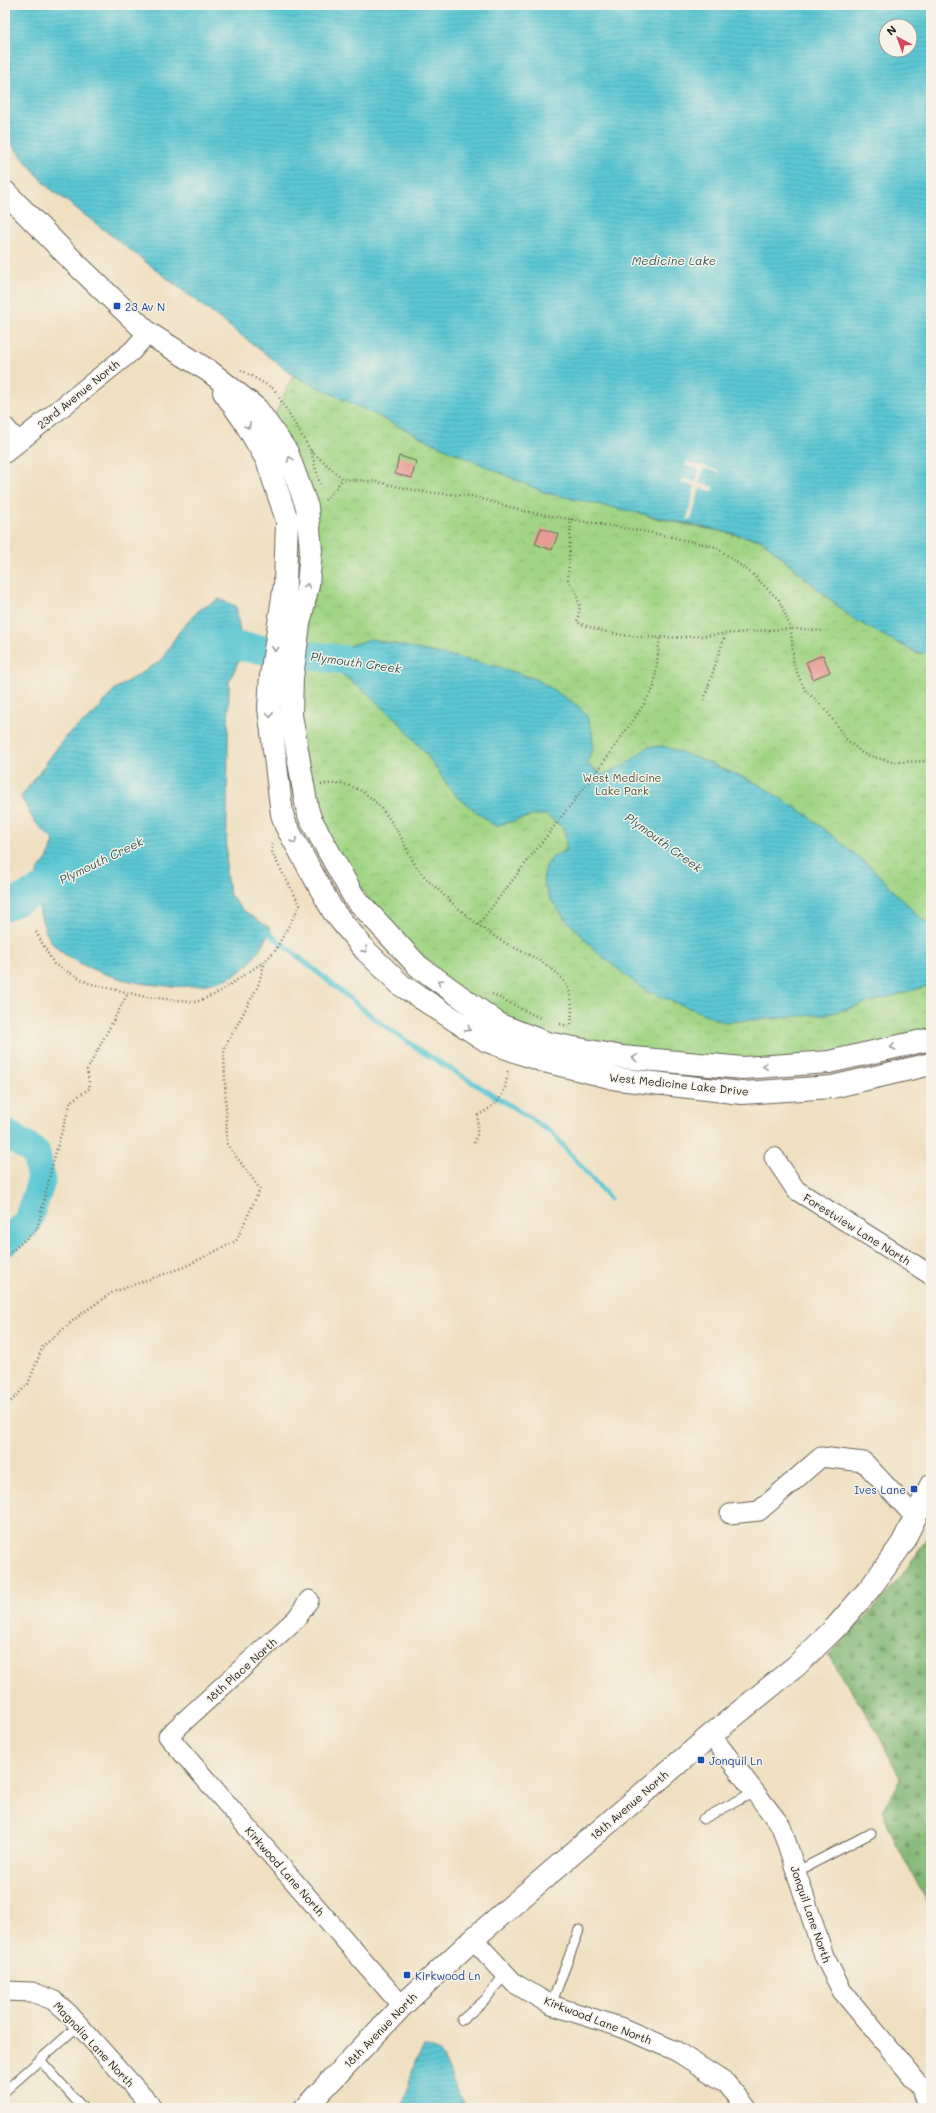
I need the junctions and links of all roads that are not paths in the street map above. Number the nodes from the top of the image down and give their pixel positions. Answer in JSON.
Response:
{"nodes":[{"id":1,"x":5,"y":192,"type":"edge"},
{"id":2,"x":148,"y":333,"type":"junction"},
{"id":3,"x":5,"y":427,"type":"edge"},
{"id":4,"x":11,"y":448,"type":"edge"},
{"id":5,"x":282,"y":677,"type":"junction"},
{"id":6,"x":931,"y":1039,"type":"edge"},
{"id":7,"x":931,"y":1064,"type":"edge"},
{"id":8,"x":774,"y":1158,"type":"dead end"},
{"id":9,"x":931,"y":1275,"type":"edge"},
{"id":10,"x":931,"y":1485,"type":"edge"},
{"id":11,"x":730,"y":1514,"type":"dead end"},
{"id":12,"x":915,"y":1517,"type":"junction"},
{"id":13,"x":309,"y":1600,"type":"dead end"},
{"id":14,"x":711,"y":1735,"type":"junction"},
{"id":15,"x":168,"y":1736,"type":"joint"},
{"id":16,"x":754,"y":1792,"type":"junction"},
{"id":17,"x":703,"y":1819,"type":"dead end"},
{"id":18,"x":871,"y":1832,"type":"dead end"},
{"id":19,"x":796,"y":1872,"type":"junction"},
{"id":20,"x":579,"y":1930,"type":"dead end"},
{"id":21,"x":473,"y":1938,"type":"junction"},
{"id":22,"x":505,"y":1974,"type":"junction"},
{"id":23,"x":5,"y":1991,"type":"edge"},
{"id":24,"x":551,"y":2005,"type":"junction"},
{"id":25,"x":402,"y":2006,"type":"junction"},
{"id":26,"x":462,"y":2020,"type":"dead end"},
{"id":27,"x":79,"y":2025,"type":"junction"},
{"id":28,"x":40,"y":2060,"type":"junction"},
{"id":29,"x":5,"y":2091,"type":"edge"},
{"id":30,"x":145,"y":2105,"type":"edge"},
{"id":31,"x":928,"y":2106,"type":"edge"},
{"id":32,"x":83,"y":2108,"type":"edge"},
{"id":33,"x":305,"y":2108,"type":"edge"},
{"id":34,"x":747,"y":2108,"type":"edge"}],
"edges":[{"from":1,"to":2,"type":"street","name":"West Medicine Lake Drive"},
{"from":2,"to":4,"type":"street","name":"23rd Avenue North"},
{"from":2,"to":5,"type":"street","name":"West Medicine Lake Drive"},
{"from":3,"to":4,"type":"street"},
{"from":6,"to":5,"type":"street","name":"West Medicine Lake Drive","one_way":true},
{"from":5,"to":7,"type":"street","name":"West Medicine Lake Drive","one_way":true},
{"from":8,"to":9,"type":"street","name":"Forestview Lane North"},
{"from":10,"to":12,"type":"street","name":"18th Avenue North"},
{"from":11,"to":12,"type":"street"},
{"from":12,"to":14,"type":"street","name":"18th Avenue North"},
{"from":13,"to":15,"type":"street","name":"18th Place North"},
{"from":14,"to":16,"type":"street","name":"Jonquil Lane North"},
{"from":14,"to":21,"type":"street","name":"18th Avenue North"},
{"from":15,"to":25,"type":"street","name":"Kirkwood Lane North"},
{"from":16,"to":17,"type":"lane"},
{"from":16,"to":19,"type":"street","name":"Jonquil Lane North"},
{"from":18,"to":19,"type":"lane"},
{"from":19,"to":31,"type":"street","name":"Jonquil Lane North"},
{"from":20,"to":24,"type":"lane"},
{"from":21,"to":22,"type":"street","name":"Kirkwood Lane North"},
{"from":21,"to":25,"type":"street","name":"18th Avenue North"},
{"from":22,"to":24,"type":"street","name":"Kirkwood Lane North"},
{"from":22,"to":26,"type":"lane"},
{"from":23,"to":27,"type":"street","name":"Magnolia Lane North"},
{"from":24,"to":34,"type":"street","name":"Kirkwood Lane North"},
{"from":25,"to":33,"type":"street","name":"18th Avenue North"},
{"from":27,"to":28,"type":"lane"},
{"from":27,"to":30,"type":"street","name":"Magnolia Lane North"},
{"from":28,"to":29,"type":"lane"},
{"from":28,"to":32,"type":"lane"}]}
